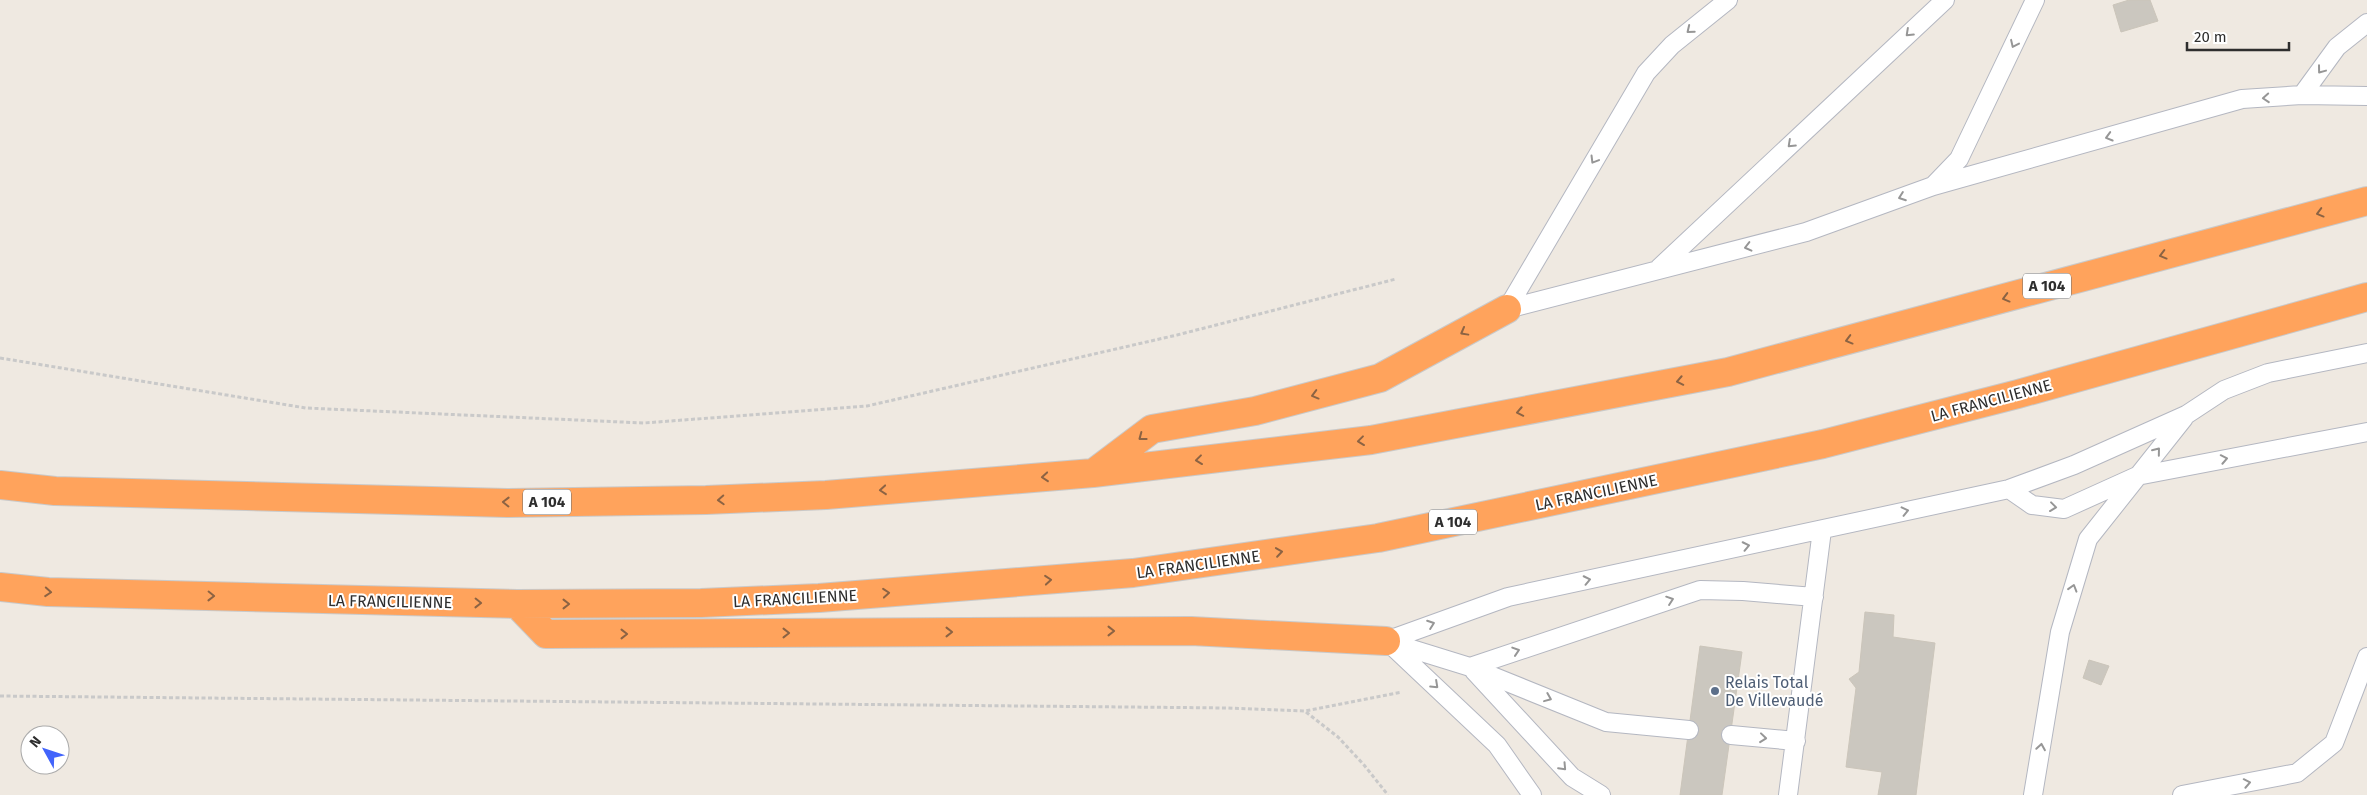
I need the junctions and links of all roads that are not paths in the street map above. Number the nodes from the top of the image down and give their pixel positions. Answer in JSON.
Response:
{"nodes":[{"id":1,"x":1728,"y":0,"type":"edge"},
{"id":2,"x":1945,"y":0,"type":"edge"},
{"id":3,"x":2035,"y":0,"type":"edge"},
{"id":4,"x":2367,"y":24,"type":"edge"},
{"id":5,"x":2302,"y":95,"type":"junction"},
{"id":6,"x":2367,"y":96,"type":"edge"},
{"id":7,"x":1933,"y":186,"type":"junction"},
{"id":8,"x":2367,"y":201,"type":"edge"},
{"id":9,"x":1657,"y":271,"type":"junction"},
{"id":10,"x":2367,"y":298,"type":"edge"},
{"id":11,"x":1507,"y":309,"type":"junction"},
{"id":12,"x":2367,"y":354,"type":"edge"},
{"id":13,"x":2186,"y":415,"type":"junction"},
{"id":14,"x":2367,"y":432,"type":"edge"},
{"id":15,"x":1094,"y":473,"type":"junction"},
{"id":16,"x":2137,"y":476,"type":"junction"},
{"id":17,"x":0,"y":484,"type":"edge"},
{"id":18,"x":2009,"y":489,"type":"junction"},
{"id":19,"x":1822,"y":530,"type":"junction"},
{"id":20,"x":0,"y":586,"type":"edge"},
{"id":21,"x":1814,"y":597,"type":"junction"},
{"id":22,"x":518,"y":604,"type":"junction"},
{"id":23,"x":1386,"y":641,"type":"junction"},
{"id":24,"x":2367,"y":657,"type":"edge"},
{"id":25,"x":1470,"y":667,"type":"junction"},
{"id":26,"x":1689,"y":730,"type":"dead end"},
{"id":27,"x":1731,"y":735,"type":"dead end"},
{"id":28,"x":1796,"y":741,"type":"junction"},
{"id":29,"x":1532,"y":795,"type":"edge"},
{"id":30,"x":1601,"y":795,"type":"edge"},
{"id":31,"x":1788,"y":795,"type":"edge"},
{"id":32,"x":2033,"y":795,"type":"edge"},
{"id":33,"x":2182,"y":795,"type":"edge"}],
"edges":[{"from":1,"to":11,"type":"lane","one_way":true},
{"from":2,"to":9,"type":"lane","one_way":true},
{"from":3,"to":7,"type":"lane","one_way":true},
{"from":4,"to":5,"type":"lane","one_way":true},
{"from":5,"to":6,"type":"lane"},
{"from":5,"to":7,"type":"lane","one_way":true},
{"from":7,"to":9,"type":"lane","one_way":true},
{"from":8,"to":15,"type":"highway","number":"A 104","one_way":true},
{"from":9,"to":11,"type":"lane"},
{"from":22,"to":10,"type":"highway","name":"LA FRANCILIENNE","number":"A 104","one_way":true},
{"from":11,"to":15,"type":"highway","one_way":true},
{"from":12,"to":13,"type":"lane"},
{"from":16,"to":13,"type":"lane","one_way":true},
{"from":13,"to":18,"type":"lane"},
{"from":16,"to":14,"type":"lane","one_way":true},
{"from":15,"to":17,"type":"highway","number":"A 104","one_way":true},
{"from":18,"to":16,"type":"lane","one_way":true},
{"from":32,"to":16,"type":"lane","one_way":true},
{"from":19,"to":18,"type":"lane","one_way":true},
{"from":19,"to":21,"type":"lane"},
{"from":23,"to":19,"type":"lane","one_way":true},
{"from":20,"to":22,"type":"highway","name":"LA FRANCILIENNE","number":"A 104","one_way":true},
{"from":25,"to":21,"type":"lane","one_way":true},
{"from":21,"to":28,"type":"lane"},
{"from":22,"to":23,"type":"highway","one_way":true},
{"from":23,"to":25,"type":"lane"},
{"from":23,"to":29,"type":"lane","one_way":true},
{"from":33,"to":24,"type":"lane","one_way":true},
{"from":25,"to":26,"type":"lane","one_way":true},
{"from":25,"to":30,"type":"lane","one_way":true},
{"from":27,"to":28,"type":"lane","one_way":true},
{"from":28,"to":31,"type":"lane"}]}
